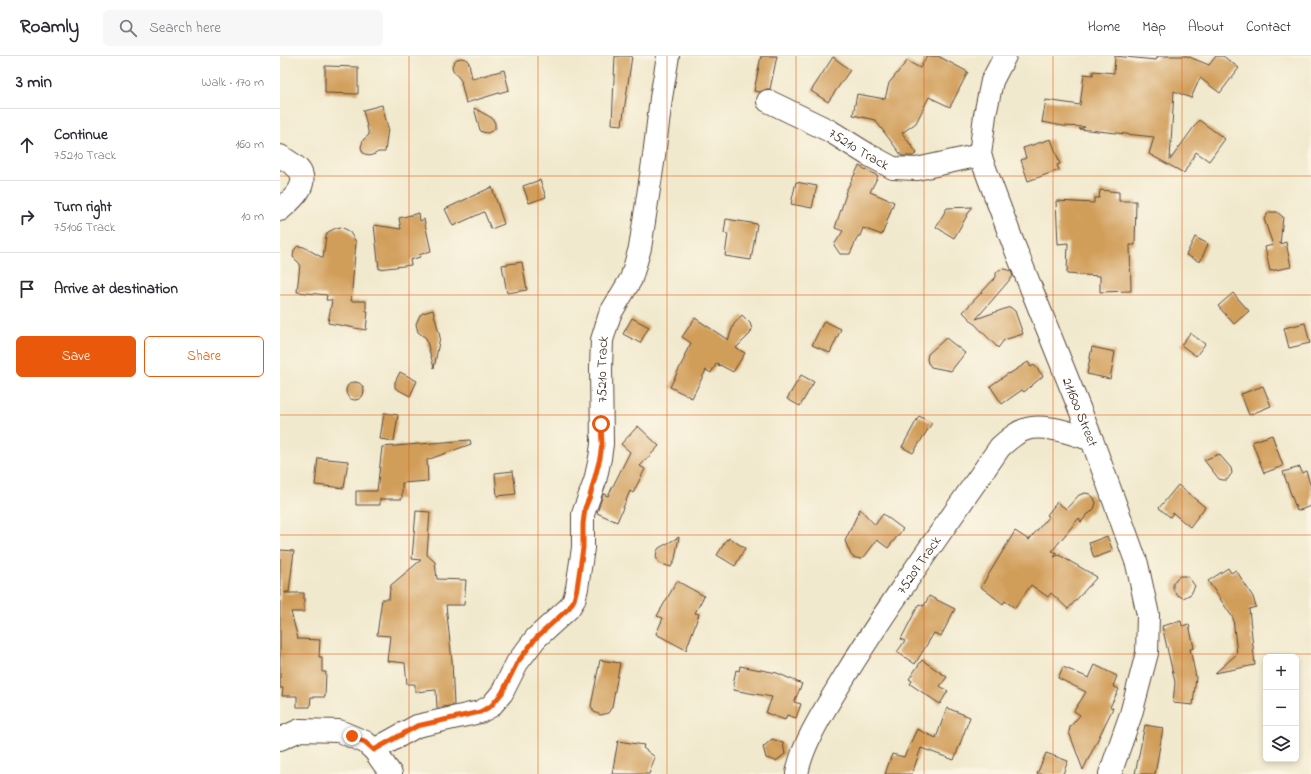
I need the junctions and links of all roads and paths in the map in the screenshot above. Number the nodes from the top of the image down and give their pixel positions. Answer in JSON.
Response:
{"nodes":[{"id":1,"x":668,"y":56,"type":"edge"},
{"id":2,"x":1005,"y":56,"type":"edge"},
{"id":3,"x":768,"y":101,"type":"dead end"},
{"id":4,"x":980,"y":155,"type":"junction"},
{"id":5,"x":280,"y":156,"type":"edge"},
{"id":6,"x":280,"y":210,"type":"edge"},
{"id":7,"x":1092,"y":440,"type":"junction"},
{"id":8,"x":280,"y":739,"type":"edge"},
{"id":9,"x":374,"y":750,"type":"junction"},
{"id":10,"x":391,"y":774,"type":"edge"},
{"id":11,"x":797,"y":774,"type":"edge"},
{"id":12,"x":1110,"y":774,"type":"edge"}],
"edges":[{"from":1,"to":9,"type":"street","name":"75210 Track"},
{"from":2,"to":4,"type":"street","name":"211600 Street"},
{"from":3,"to":4,"type":"street","name":"75210 Track"},
{"from":4,"to":7,"type":"street","name":"211600 Street"},
{"from":5,"to":6,"type":"street"},
{"from":7,"to":11,"type":"street","name":"75209 Track"},
{"from":7,"to":12,"type":"street","name":"211600 Street"},
{"from":8,"to":9,"type":"street"},
{"from":9,"to":10,"type":"street"}]}
